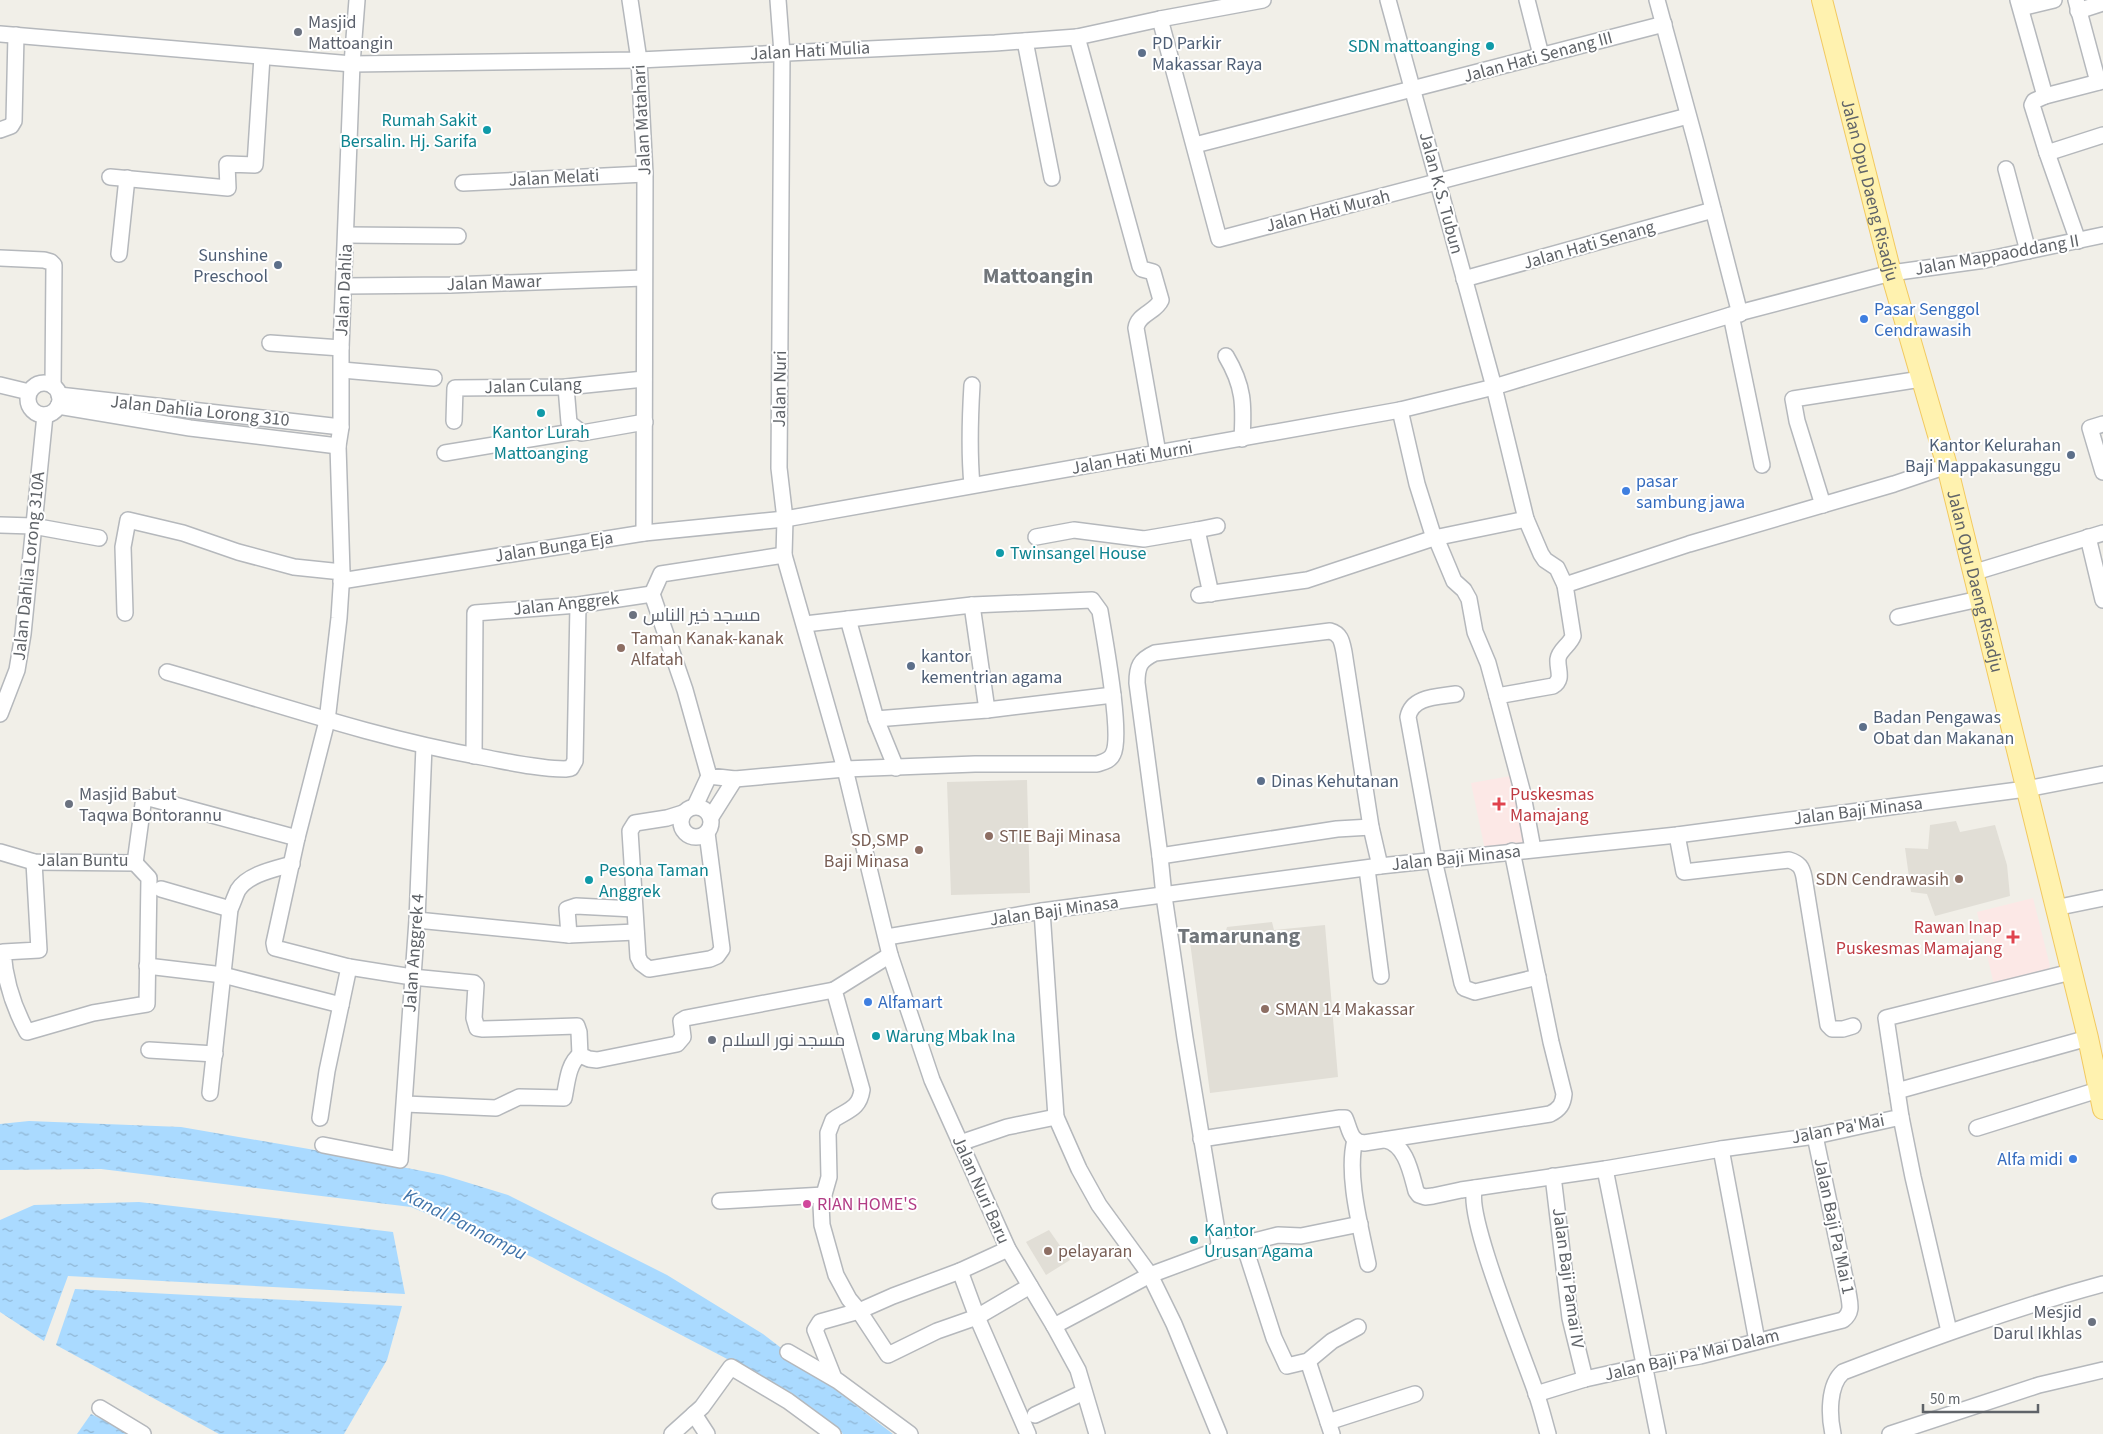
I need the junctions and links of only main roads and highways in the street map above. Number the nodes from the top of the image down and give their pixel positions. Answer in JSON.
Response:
{"nodes":[{"id":1,"x":1822,"y":0,"type":"edge"},
{"id":2,"x":2100,"y":1088,"type":"edge"}],
"edges":[{"from":1,"to":2,"type":"main road","name":"Jalan Opu Daeng Risadju"}]}
